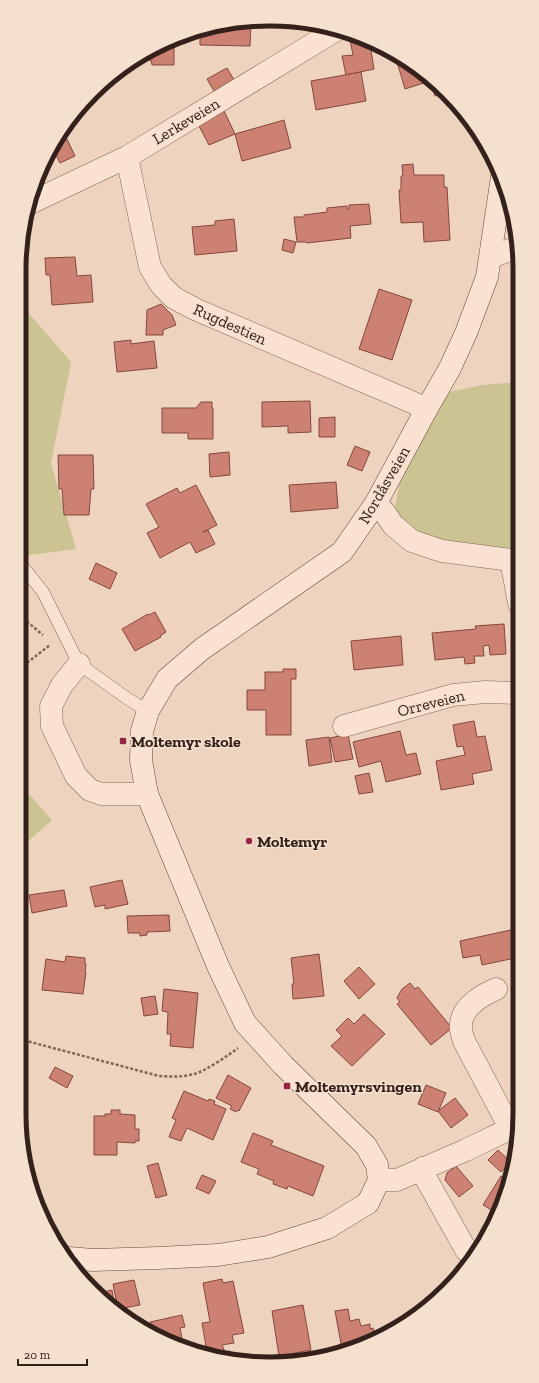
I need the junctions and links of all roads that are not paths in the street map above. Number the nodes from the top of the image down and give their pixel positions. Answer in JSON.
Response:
{"nodes":[{"id":1,"x":331,"y":34,"type":"edge"},
{"id":2,"x":127,"y":157,"type":"junction"},
{"id":3,"x":500,"y":191,"type":"edge"},
{"id":4,"x":36,"y":200,"type":"edge"},
{"id":5,"x":512,"y":249,"type":"edge"},
{"id":6,"x":491,"y":257,"type":"junction"},
{"id":7,"x":426,"y":410,"type":"junction"},
{"id":8,"x":376,"y":503,"type":"junction"},
{"id":9,"x":513,"y":560,"type":"edge"},
{"id":10,"x":26,"y":571,"type":"edge"},
{"id":11,"x":79,"y":664,"type":"junction"},
{"id":12,"x":513,"y":693,"type":"edge"},
{"id":13,"x":148,"y":710,"type":"junction"},
{"id":14,"x":344,"y":726,"type":"dead end"},
{"id":15,"x":147,"y":794,"type":"junction"},
{"id":16,"x":496,"y":989,"type":"dead end"},
{"id":17,"x":512,"y":1124,"type":"edge"},
{"id":18,"x":512,"y":1128,"type":"edge"},
{"id":19,"x":423,"y":1168,"type":"junction"},
{"id":20,"x":379,"y":1180,"type":"junction"},
{"id":21,"x":469,"y":1253,"type":"edge"},
{"id":22,"x":73,"y":1258,"type":"edge"}],
"edges":[{"from":1,"to":2,"type":"street","name":"Lerkeveien"},
{"from":2,"to":4,"type":"street","name":"Lerkeveien"},
{"from":2,"to":7,"type":"street","name":"Rugdestien"},
{"from":3,"to":6,"type":"street","name":"Nordåsveien"},
{"from":5,"to":6,"type":"street"},
{"from":6,"to":7,"type":"street","name":"Nordåsveien"},
{"from":7,"to":8,"type":"street","name":"Nordåsveien"},
{"from":8,"to":9,"type":"street"},
{"from":8,"to":13,"type":"street","name":"Nordåsveien"},
{"from":10,"to":11,"type":"lane"},
{"from":11,"to":13,"type":"lane"},
{"from":11,"to":15,"type":"street"},
{"from":12,"to":14,"type":"street","name":"Orreveien"},
{"from":13,"to":15,"type":"street"},
{"from":15,"to":20,"type":"street"},
{"from":16,"to":17,"type":"street"},
{"from":18,"to":19,"type":"street"},
{"from":19,"to":20,"type":"street"},
{"from":19,"to":21,"type":"street"},
{"from":20,"to":22,"type":"street"}]}
